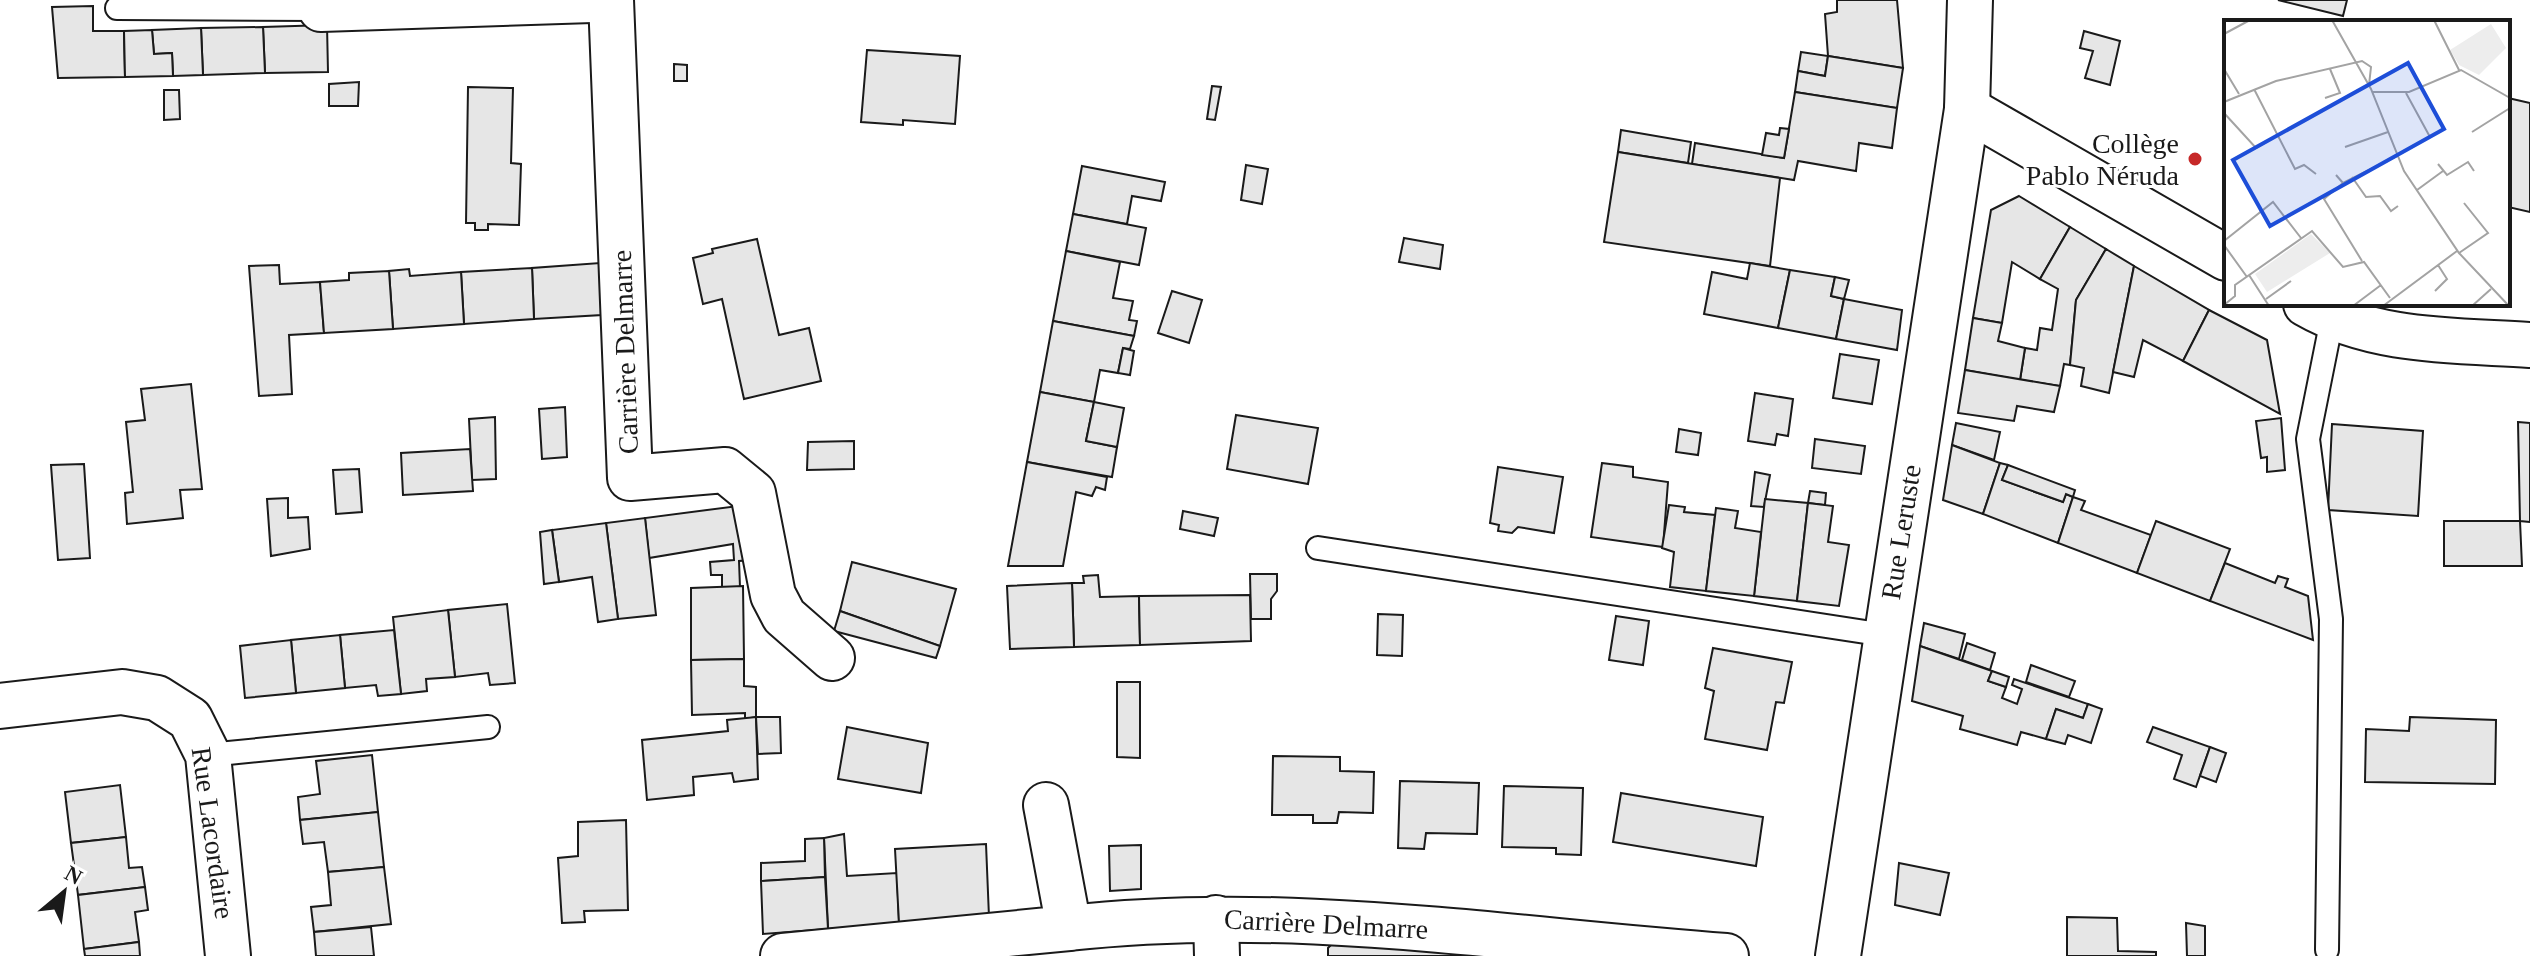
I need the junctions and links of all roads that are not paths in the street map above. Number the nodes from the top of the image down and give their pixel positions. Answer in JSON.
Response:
{"nodes":[{"id":1,"x":592,"y":0,"type":"edge"},
{"id":2,"x":611,"y":0,"type":"edge"},
{"id":3,"x":1975,"y":2,"type":"edge"},
{"id":4,"x":320,"y":4,"type":"edge"},
{"id":5,"x":117,"y":8,"type":"dead end"},
{"id":6,"x":1967,"y":109,"type":"junction"},
{"id":7,"x":2224,"y":257,"type":"edge"},
{"id":8,"x":2319,"y":312,"type":"edge"},
{"id":9,"x":2530,"y":345,"type":"edge"},
{"id":10,"x":1318,"y":548,"type":"dead end"},
{"id":11,"x":1885,"y":635,"type":"junction"},
{"id":12,"x":832,"y":658,"type":"dead end"},
{"id":13,"x":0,"y":706,"type":"edge"},
{"id":14,"x":488,"y":727,"type":"dead end"},
{"id":15,"x":208,"y":755,"type":"junction"},
{"id":16,"x":1046,"y":805,"type":"dead end"},
{"id":17,"x":1069,"y":928,"type":"junction"},
{"id":18,"x":1216,"y":937,"type":"edge"},
{"id":19,"x":2327,"y":950,"type":"dead end"},
{"id":20,"x":228,"y":956,"type":"edge"},
{"id":21,"x":783,"y":956,"type":"edge"},
{"id":22,"x":1726,"y":956,"type":"edge"},
{"id":23,"x":1838,"y":956,"type":"edge"}],
"edges":[{"from":1,"to":4,"type":"street"},
{"from":2,"to":12,"type":"street","name":"Carrière Delmarre"},
{"from":3,"to":6,"type":"street","name":"Rue Leruste"},
{"from":4,"to":5,"type":"lane"},
{"from":6,"to":7,"type":"street"},
{"from":6,"to":11,"type":"street","name":"Rue Leruste"},
{"from":8,"to":9,"type":"street"},
{"from":8,"to":19,"type":"lane"},
{"from":10,"to":11,"type":"lane"},
{"from":11,"to":23,"type":"street","name":"Rue Leruste"},
{"from":13,"to":15,"type":"street","name":"Rue Lacordaire"},
{"from":14,"to":15,"type":"lane"},
{"from":15,"to":20,"type":"street","name":"Rue Lacordaire"},
{"from":16,"to":17,"type":"street"},
{"from":17,"to":18,"type":"street","name":"Carrière Delmarre"},
{"from":17,"to":21,"type":"street","name":"Carrière Delmarre"},
{"from":18,"to":22,"type":"street","name":"Carrière Delmarre"}]}
